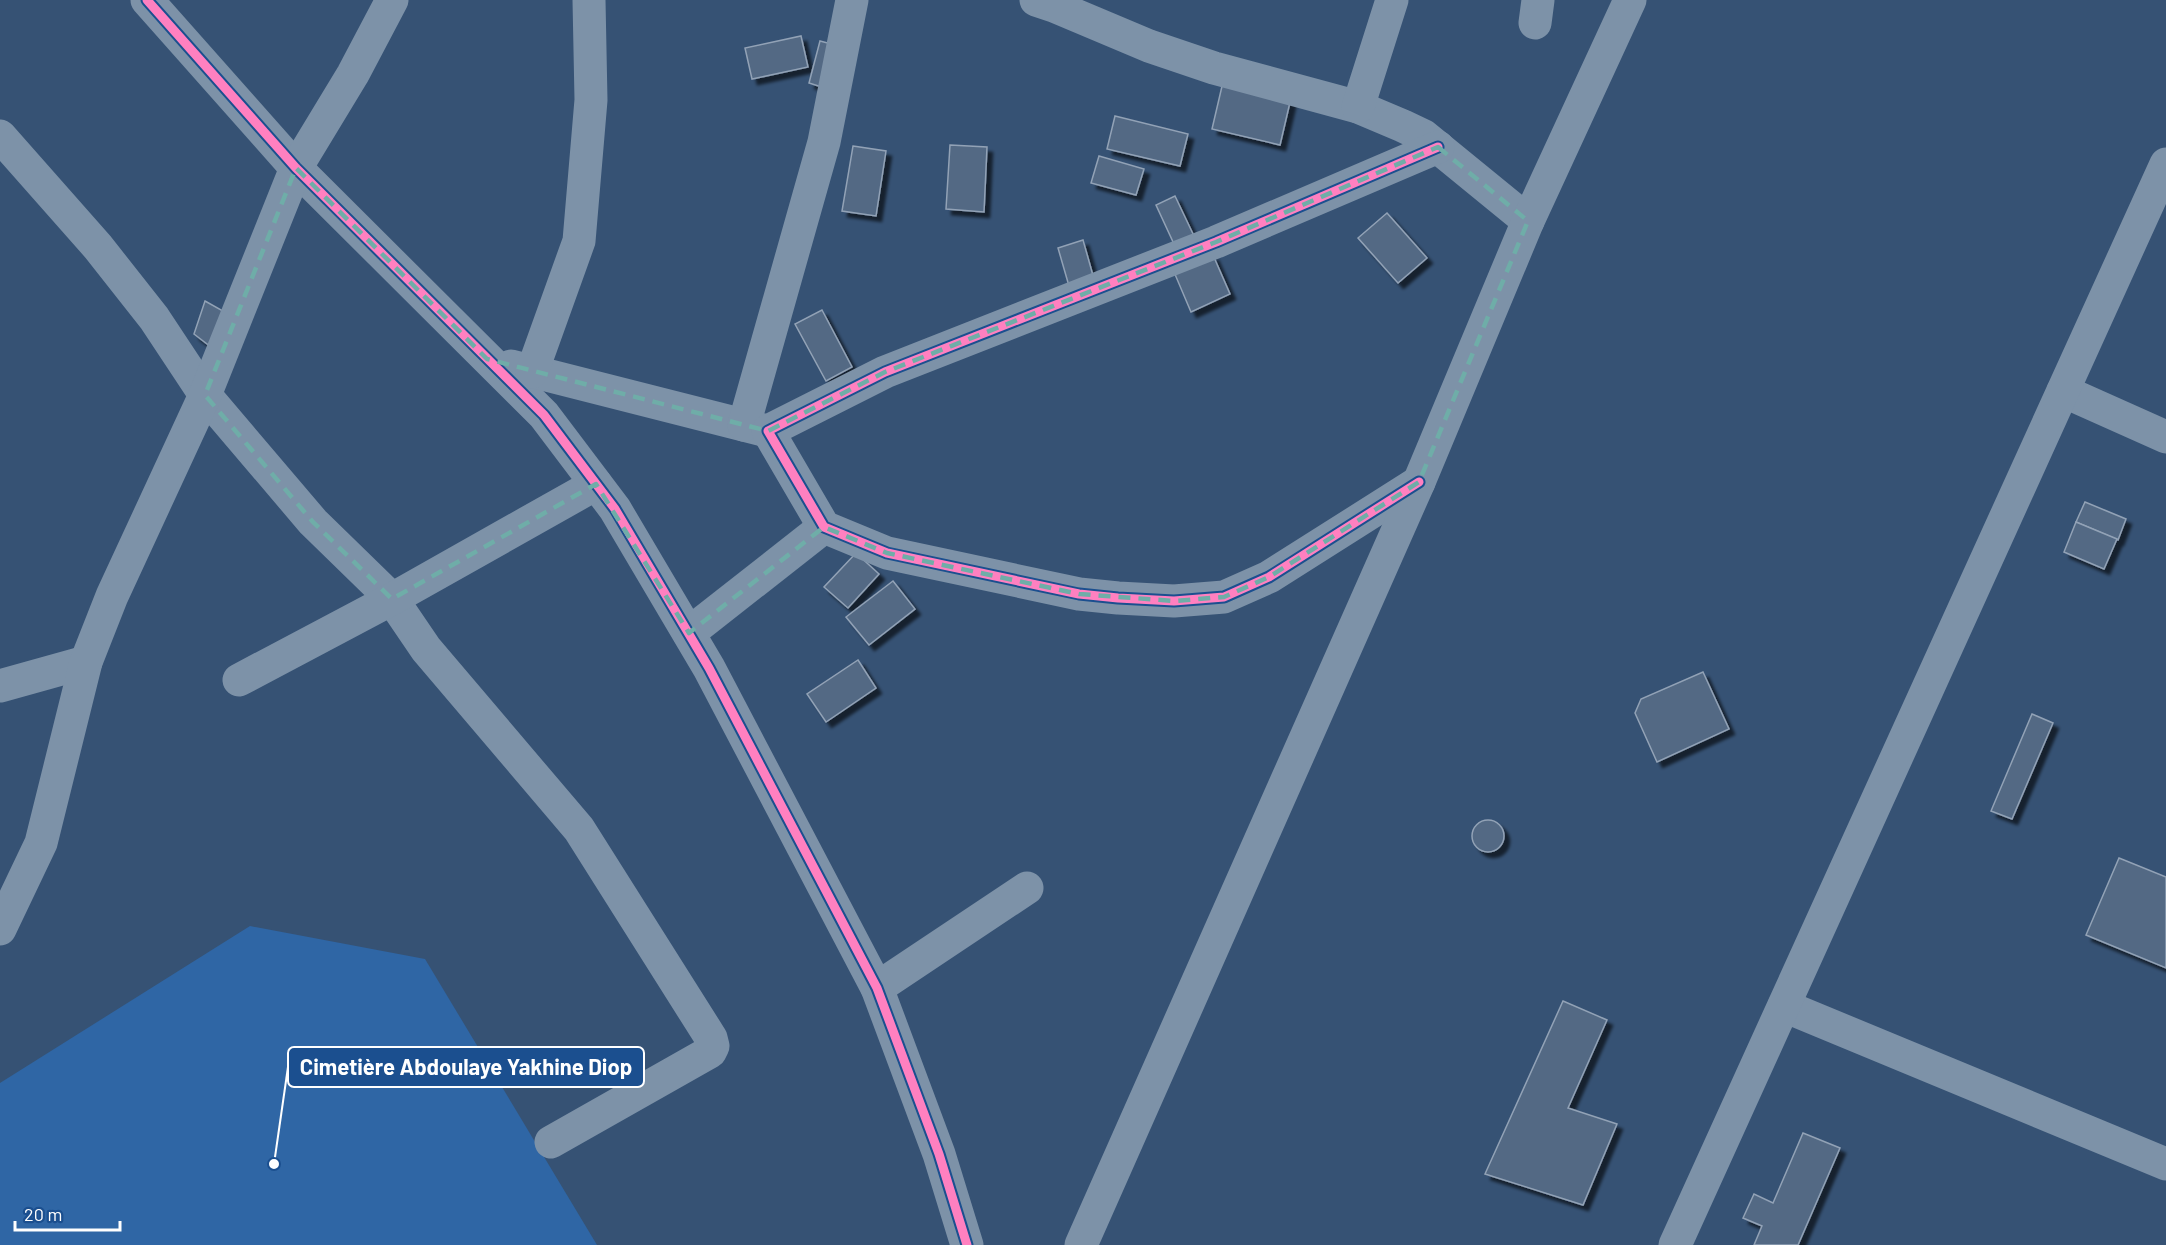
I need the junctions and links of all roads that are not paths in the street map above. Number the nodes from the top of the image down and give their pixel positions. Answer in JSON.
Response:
{"nodes":[{"id":1,"x":147,"y":0,"type":"edge"},
{"id":2,"x":392,"y":0,"type":"edge"},
{"id":3,"x":589,"y":0,"type":"edge"},
{"id":4,"x":852,"y":0,"type":"edge"},
{"id":5,"x":1392,"y":0,"type":"edge"},
{"id":6,"x":1630,"y":0,"type":"edge"},
{"id":7,"x":1049,"y":2,"type":"edge"},
{"id":8,"x":1358,"y":107,"type":"junction"},
{"id":9,"x":0,"y":136,"type":"edge"},
{"id":10,"x":1438,"y":147,"type":"junction"},
{"id":11,"x":2166,"y":164,"type":"edge"},
{"id":12,"x":296,"y":168,"type":"junction"},
{"id":13,"x":1528,"y":220,"type":"junction"},
{"id":14,"x":487,"y":359,"type":"junction"},
{"id":15,"x":532,"y":372,"type":"junction"},
{"id":16,"x":2063,"y":391,"type":"junction"},
{"id":17,"x":205,"y":395,"type":"junction"},
{"id":18,"x":756,"y":428,"type":"junction"},
{"id":19,"x":2166,"y":437,"type":"edge"},
{"id":20,"x":1419,"y":482,"type":"junction"},
{"id":21,"x":596,"y":484,"type":"junction"},
{"id":22,"x":824,"y":527,"type":"junction"},
{"id":23,"x":392,"y":599,"type":"junction"},
{"id":24,"x":689,"y":633,"type":"junction"},
{"id":25,"x":86,"y":662,"type":"junction"},
{"id":26,"x":239,"y":680,"type":"dead end"},
{"id":27,"x":0,"y":686,"type":"edge"},
{"id":28,"x":1027,"y":888,"type":"dead end"},
{"id":29,"x":0,"y":929,"type":"edge"},
{"id":30,"x":877,"y":988,"type":"junction"},
{"id":31,"x":1784,"y":1006,"type":"junction"},
{"id":32,"x":551,"y":1142,"type":"dead end"},
{"id":33,"x":2166,"y":1164,"type":"edge"},
{"id":34,"x":962,"y":1244,"type":"edge"},
{"id":35,"x":1081,"y":1245,"type":"edge"},
{"id":36,"x":1675,"y":1245,"type":"edge"}],
"edges":[{"from":1,"to":12,"type":"street"},
{"from":2,"to":12,"type":"street"},
{"from":3,"to":15,"type":"street"},
{"from":4,"to":18,"type":"street"},
{"from":5,"to":8,"type":"street"},
{"from":6,"to":13,"type":"street"},
{"from":7,"to":8,"type":"street"},
{"from":8,"to":10,"type":"street"},
{"from":9,"to":17,"type":"street"},
{"from":10,"to":13,"type":"street"},
{"from":10,"to":18,"type":"street"},
{"from":11,"to":16,"type":"street"},
{"from":12,"to":14,"type":"street"},
{"from":12,"to":17,"type":"street"},
{"from":13,"to":20,"type":"street"},
{"from":14,"to":15,"type":"street"},
{"from":14,"to":21,"type":"street"},
{"from":15,"to":18,"type":"street"},
{"from":16,"to":19,"type":"street"},
{"from":16,"to":31,"type":"street"},
{"from":17,"to":23,"type":"street"},
{"from":17,"to":25,"type":"street"},
{"from":18,"to":22,"type":"street"},
{"from":20,"to":22,"type":"street"},
{"from":20,"to":35,"type":"street"},
{"from":21,"to":23,"type":"street"},
{"from":21,"to":24,"type":"street"},
{"from":22,"to":24,"type":"street"},
{"from":23,"to":26,"type":"street"},
{"from":23,"to":32,"type":"street"},
{"from":24,"to":30,"type":"street"},
{"from":25,"to":27,"type":"street"},
{"from":25,"to":29,"type":"street"},
{"from":28,"to":30,"type":"street"},
{"from":30,"to":34,"type":"street"},
{"from":31,"to":33,"type":"street"},
{"from":31,"to":36,"type":"street"}]}
